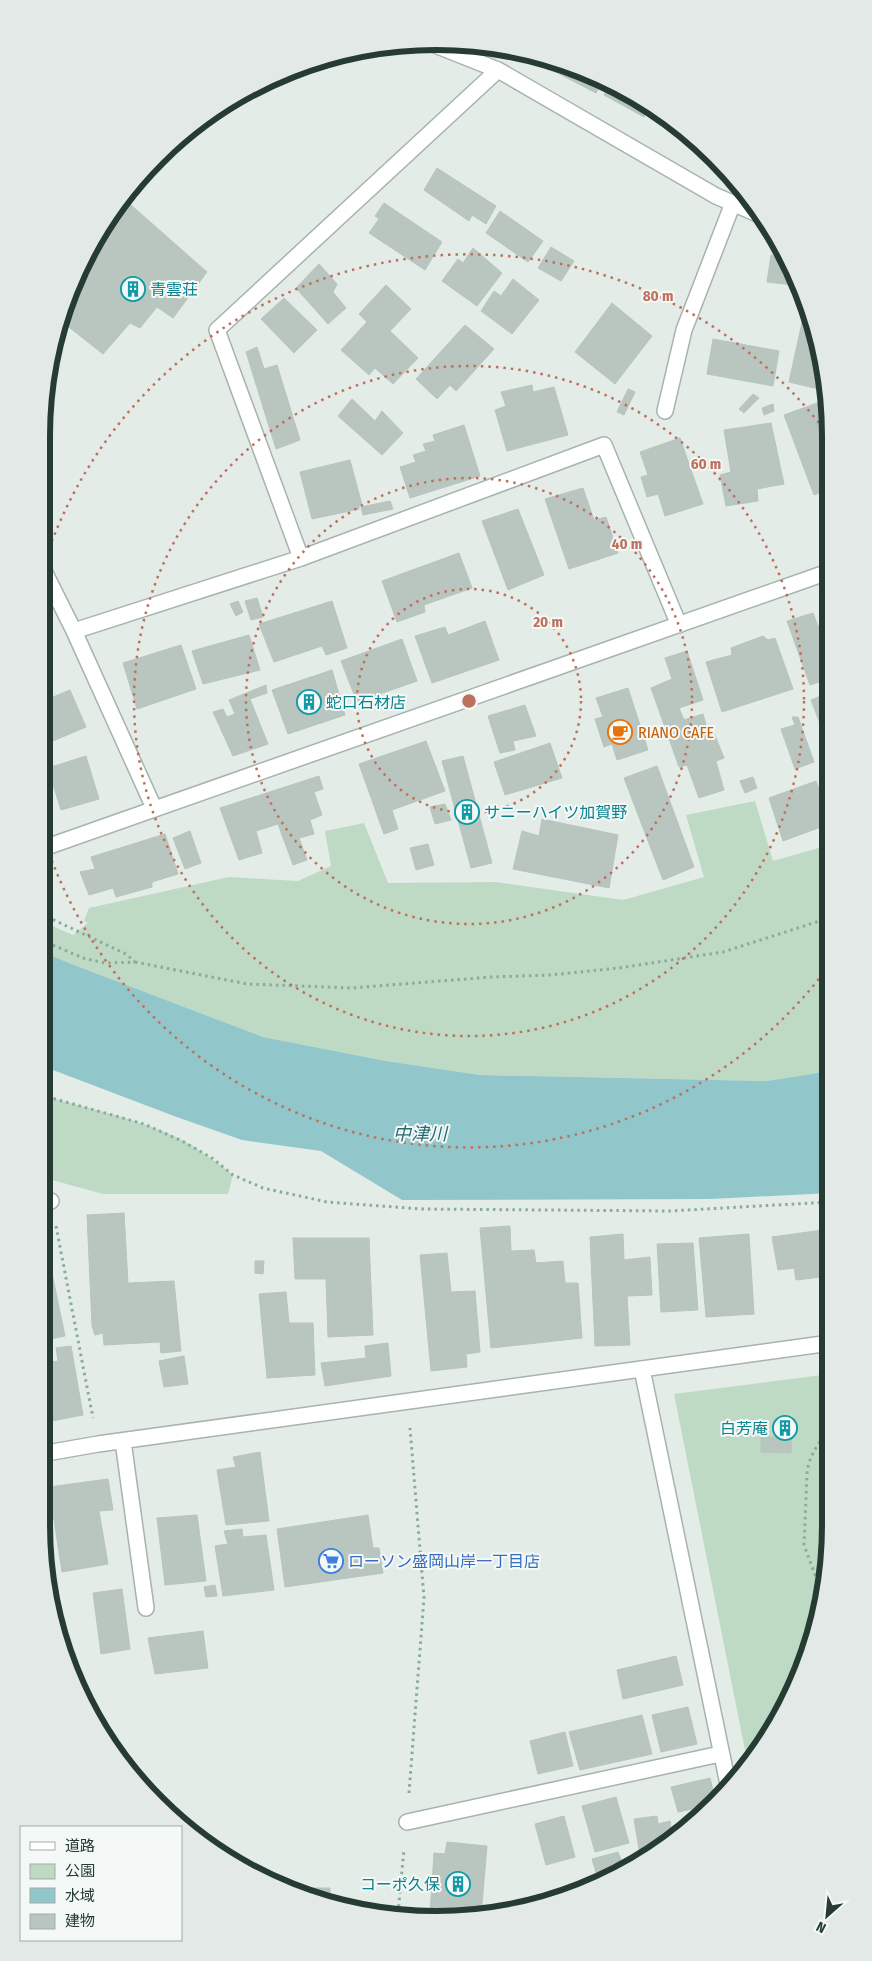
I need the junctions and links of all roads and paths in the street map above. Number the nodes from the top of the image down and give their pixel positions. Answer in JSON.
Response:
{"nodes":[{"id":1,"x":449,"y":51,"type":"edge"},
{"id":2,"x":498,"y":70,"type":"junction"},
{"id":3,"x":733,"y":204,"type":"junction"},
{"id":4,"x":749,"y":210,"type":"edge"},
{"id":5,"x":665,"y":411,"type":"dead end"},
{"id":6,"x":301,"y":558,"type":"junction"},
{"id":7,"x":822,"y":574,"type":"edge"},
{"id":8,"x":50,"y":583,"type":"edge"},
{"id":9,"x":679,"y":625,"type":"junction"},
{"id":10,"x":74,"y":631,"type":"junction"},
{"id":11,"x":154,"y":808,"type":"junction"},
{"id":12,"x":50,"y":847,"type":"edge"},
{"id":13,"x":50,"y":918,"type":"edge"},
{"id":14,"x":822,"y":920,"type":"edge"},
{"id":15,"x":50,"y":944,"type":"edge"},
{"id":16,"x":135,"y":962,"type":"junction"},
{"id":17,"x":50,"y":1098,"type":"edge"},
{"id":18,"x":822,"y":1202,"type":"edge"},
{"id":19,"x":50,"y":1219,"type":"edge"},
{"id":20,"x":822,"y":1344,"type":"edge"},
{"id":21,"x":642,"y":1369,"type":"junction"},
{"id":22,"x":407,"y":1401,"type":"junction"},
{"id":23,"x":123,"y":1441,"type":"junction"},
{"id":24,"x":822,"y":1441,"type":"edge"},
{"id":25,"x":98,"y":1444,"type":"junction"},
{"id":26,"x":50,"y":1452,"type":"edge"},
{"id":27,"x":818,"y":1582,"type":"edge"},
{"id":28,"x":146,"y":1608,"type":"dead end"},
{"id":29,"x":720,"y":1754,"type":"junction"},
{"id":30,"x":727,"y":1779,"type":"edge"},
{"id":31,"x":407,"y":1822,"type":"junction"},
{"id":32,"x":398,"y":1909,"type":"edge"}],
"edges":[{"from":1,"to":2,"type":"street"},
{"from":2,"to":3,"type":"street"},
{"from":2,"to":6,"type":"street"},
{"from":3,"to":4,"type":"street"},
{"from":3,"to":5,"type":"street"},
{"from":6,"to":9,"type":"street"},
{"from":6,"to":10,"type":"street"},
{"from":7,"to":9,"type":"street"},
{"from":8,"to":10,"type":"street"},
{"from":9,"to":11,"type":"street"},
{"from":10,"to":11,"type":"street"},
{"from":11,"to":12,"type":"street"},
{"from":13,"to":16,"type":"path"},
{"from":14,"to":16,"type":"path"},
{"from":15,"to":16,"type":"path"},
{"from":17,"to":18,"type":"path"},
{"from":19,"to":25,"type":"path"},
{"from":20,"to":21,"type":"street"},
{"from":21,"to":22,"type":"street"},
{"from":21,"to":29,"type":"street"},
{"from":22,"to":23,"type":"street"},
{"from":22,"to":31,"type":"path"},
{"from":23,"to":25,"type":"street"},
{"from":23,"to":28,"type":"street"},
{"from":24,"to":27,"type":"path"},
{"from":25,"to":26,"type":"street"},
{"from":29,"to":30,"type":"street"},
{"from":29,"to":31,"type":"street"},
{"from":31,"to":32,"type":"path"}]}
